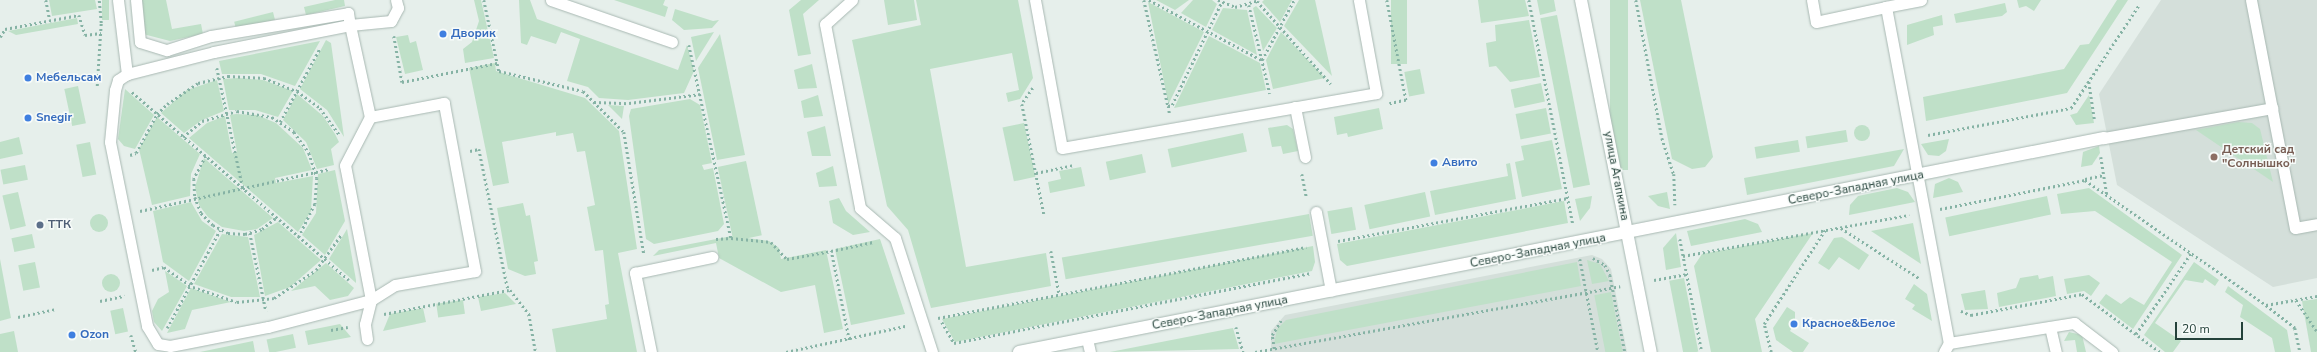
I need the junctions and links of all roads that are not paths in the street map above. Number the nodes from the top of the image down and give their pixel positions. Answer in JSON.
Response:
{"nodes":[{"id":1,"x":118,"y":0,"type":"edge"},
{"id":2,"x":136,"y":0,"type":"edge"},
{"id":3,"x":396,"y":0,"type":"edge"},
{"id":4,"x":551,"y":0,"type":"edge"},
{"id":5,"x":852,"y":0,"type":"edge"},
{"id":6,"x":1035,"y":0,"type":"edge"},
{"id":7,"x":1359,"y":0,"type":"edge"},
{"id":8,"x":1581,"y":0,"type":"edge"},
{"id":9,"x":1812,"y":0,"type":"edge"},
{"id":10,"x":1921,"y":0,"type":"edge"},
{"id":11,"x":2251,"y":0,"type":"edge"},
{"id":12,"x":1886,"y":7,"type":"junction"},
{"id":13,"x":350,"y":25,"type":"junction"},
{"id":14,"x":672,"y":42,"type":"dead end"},
{"id":15,"x":122,"y":77,"type":"junction"},
{"id":16,"x":1295,"y":107,"type":"junction"},
{"id":17,"x":2272,"y":108,"type":"junction"},
{"id":18,"x":370,"y":118,"type":"junction"},
{"id":19,"x":2104,"y":138,"type":"joint"},
{"id":20,"x":1305,"y":157,"type":"dead end"},
{"id":21,"x":1916,"y":176,"type":"junction"},
{"id":22,"x":1312,"y":210,"type":"road end"},
{"id":23,"x":2317,"y":224,"type":"edge"},
{"id":24,"x":1627,"y":233,"type":"junction"},
{"id":25,"x":712,"y":257,"type":"dead end"},
{"id":26,"x":1331,"y":291,"type":"junction"},
{"id":27,"x":371,"y":300,"type":"junction"},
{"id":28,"x":2050,"y":327,"type":"junction"},
{"id":29,"x":367,"y":338,"type":"dead end"},
{"id":30,"x":1087,"y":339,"type":"junction"},
{"id":31,"x":1947,"y":348,"type":"edge"},
{"id":32,"x":651,"y":352,"type":"edge"},
{"id":33,"x":932,"y":352,"type":"edge"},
{"id":34,"x":1019,"y":352,"type":"edge"},
{"id":35,"x":1090,"y":352,"type":"edge"},
{"id":36,"x":1651,"y":352,"type":"edge"},
{"id":37,"x":2056,"y":352,"type":"edge"},
{"id":38,"x":2112,"y":352,"type":"edge"}],
"edges":[{"from":1,"to":15,"type":"lane"},
{"from":2,"to":13,"type":"lane"},
{"from":3,"to":13,"type":"lane"},
{"from":4,"to":14,"type":"lane"},
{"from":5,"to":33,"type":"lane"},
{"from":6,"to":16,"type":"lane"},
{"from":7,"to":16,"type":"lane"},
{"from":8,"to":24,"type":"street","name":"улица Агапкина"},
{"from":9,"to":12,"type":"lane"},
{"from":10,"to":12,"type":"lane"},
{"from":11,"to":17,"type":"lane"},
{"from":12,"to":21,"type":"lane"},
{"from":13,"to":15,"type":"lane"},
{"from":13,"to":18,"type":"lane"},
{"from":15,"to":27,"type":"lane"},
{"from":16,"to":20,"type":"lane"},
{"from":17,"to":19,"type":"lane"},
{"from":17,"to":23,"type":"lane"},
{"from":18,"to":27,"type":"lane"},
{"from":18,"to":27,"type":"lane"},
{"from":19,"to":21,"type":"street","name":"Северо-Западная улица"},
{"from":21,"to":24,"type":"street","name":"Северо-Западная улица"},
{"from":21,"to":31,"type":"lane"},
{"from":22,"to":26,"type":"lane"},
{"from":24,"to":26,"type":"street","name":"Северо-Западная улица"},
{"from":24,"to":36,"type":"street","name":"улица Агапкина"},
{"from":25,"to":32,"type":"lane"},
{"from":26,"to":30,"type":"street","name":"Северо-Западная улица"},
{"from":27,"to":29,"type":"lane"},
{"from":28,"to":31,"type":"lane"},
{"from":28,"to":37,"type":"lane"},
{"from":28,"to":38,"type":"lane"},
{"from":30,"to":34,"type":"street","name":"Северо-Западная улица"},
{"from":30,"to":35,"type":"lane"}]}
